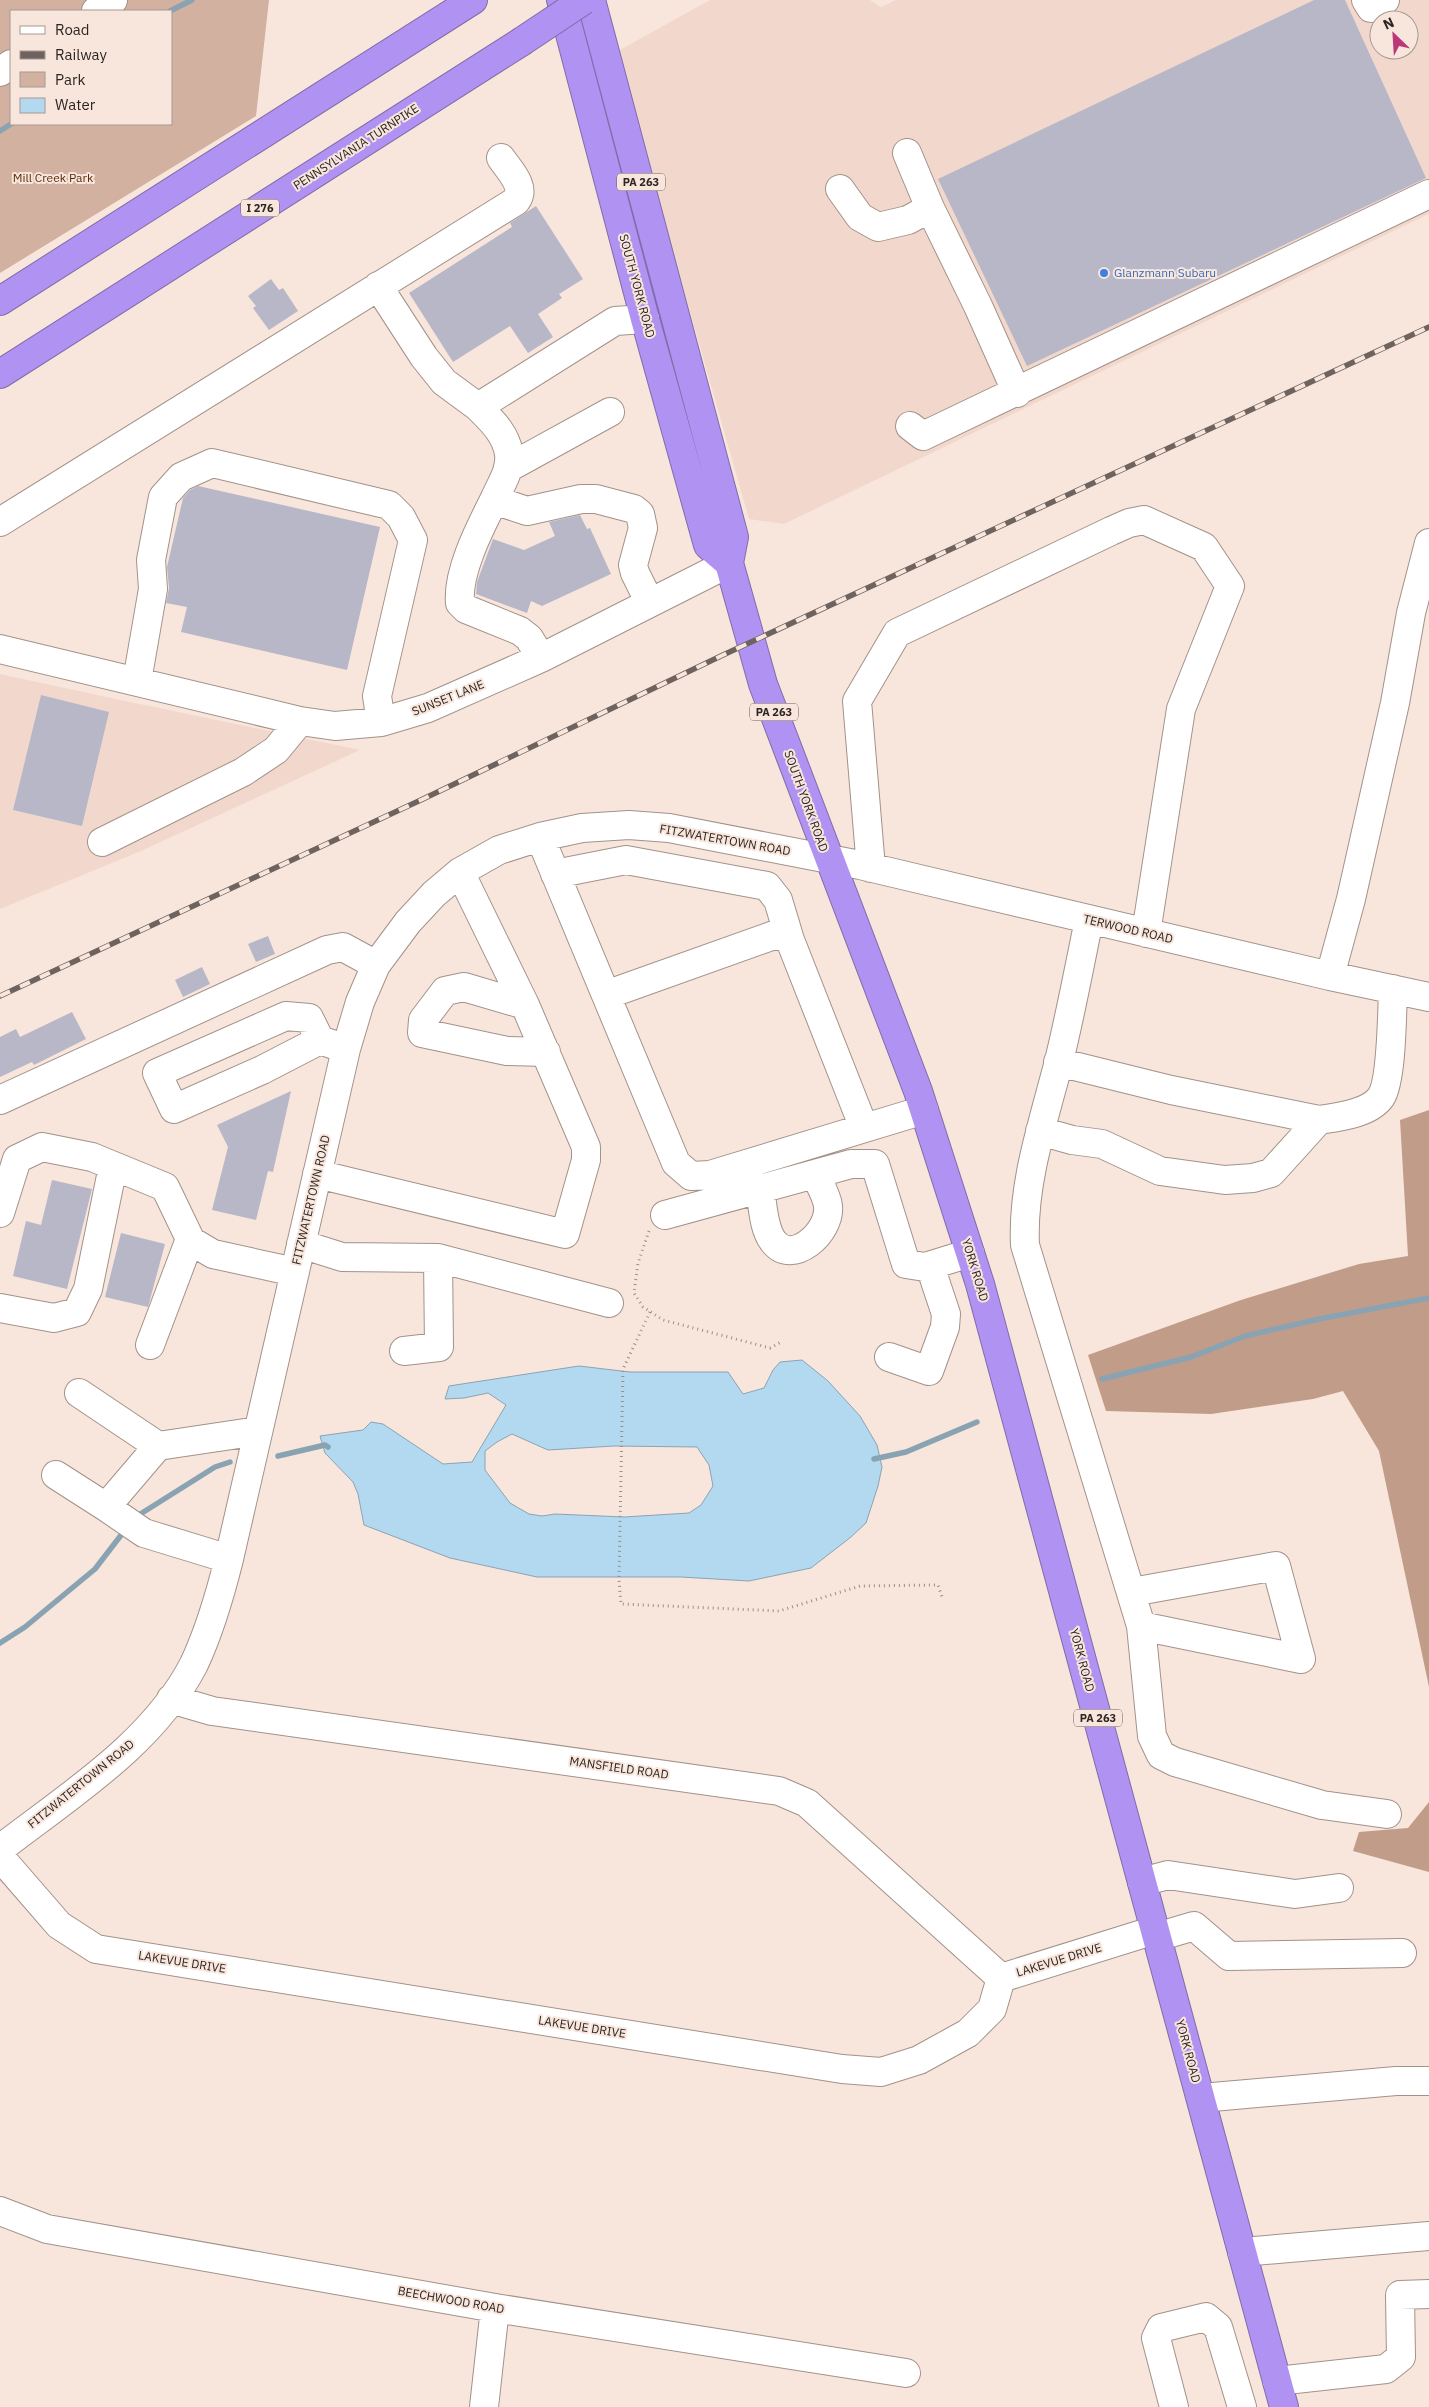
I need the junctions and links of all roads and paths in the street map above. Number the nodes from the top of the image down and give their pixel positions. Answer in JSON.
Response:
{"nodes":[{"id":1,"x":113,"y":0,"type":"edge"},
{"id":2,"x":473,"y":0,"type":"edge"},
{"id":3,"x":561,"y":0,"type":"edge"},
{"id":4,"x":584,"y":0,"type":"edge"},
{"id":5,"x":591,"y":0,"type":"edge"},
{"id":6,"x":1366,"y":0,"type":"edge"},
{"id":7,"x":1385,"y":0,"type":"edge"},
{"id":8,"x":98,"y":10,"type":"edge"},
{"id":9,"x":907,"y":153,"type":"dead end"},
{"id":10,"x":501,"y":158,"type":"dead end"},
{"id":11,"x":840,"y":188,"type":"dead end"},
{"id":12,"x":1429,"y":194,"type":"edge"},
{"id":13,"x":930,"y":208,"type":"junction"},
{"id":14,"x":378,"y":286,"type":"junction"},
{"id":15,"x":0,"y":301,"type":"edge"},
{"id":16,"x":645,"y":318,"type":"junction"},
{"id":17,"x":0,"y":374,"type":"edge"},
{"id":18,"x":1017,"y":393,"type":"junction"},
{"id":19,"x":478,"y":407,"type":"junction"},
{"id":20,"x":610,"y":412,"type":"dead end"},
{"id":21,"x":910,"y":426,"type":"dead end"},
{"id":22,"x":508,"y":468,"type":"junction"},
{"id":23,"x":494,"y":500,"type":"junction"},
{"id":24,"x":0,"y":522,"type":"edge"},
{"id":25,"x":1429,"y":543,"type":"edge"},
{"id":26,"x":728,"y":563,"type":"junction"},
{"id":27,"x":650,"y":603,"type":"junction"},
{"id":28,"x":0,"y":649,"type":"edge"},
{"id":29,"x":541,"y":658,"type":"junction"},
{"id":30,"x":137,"y":681,"type":"junction"},
{"id":31,"x":300,"y":720,"type":"junction"},
{"id":32,"x":380,"y":722,"type":"junction"},
{"id":33,"x":540,"y":837,"type":"junction"},
{"id":34,"x":102,"y":842,"type":"dead end"},
{"id":35,"x":828,"y":859,"type":"junction"},
{"id":36,"x":871,"y":868,"type":"junction"},
{"id":37,"x":460,"y":872,"type":"junction"},
{"id":38,"x":555,"y":874,"type":"junction"},
{"id":39,"x":1090,"y":920,"type":"junction"},
{"id":40,"x":1146,"y":933,"type":"junction"},
{"id":41,"x":790,"y":940,"type":"junction"},
{"id":42,"x":376,"y":965,"type":"junction"},
{"id":43,"x":1330,"y":976,"type":"junction"},
{"id":44,"x":1393,"y":989,"type":"junction"},
{"id":45,"x":606,"y":994,"type":"junction"},
{"id":46,"x":1429,"y":997,"type":"edge"},
{"id":47,"x":525,"y":1004,"type":"junction"},
{"id":48,"x":896,"y":1034,"type":"joint"},
{"id":49,"x":320,"y":1040,"type":"junction"},
{"id":50,"x":346,"y":1048,"type":"junction"},
{"id":51,"x":546,"y":1052,"type":"junction"},
{"id":52,"x":1058,"y":1062,"type":"junction"},
{"id":53,"x":0,"y":1100,"type":"edge"},
{"id":54,"x":924,"y":1110,"type":"junction"},
{"id":55,"x":1320,"y":1120,"type":"junction"},
{"id":56,"x":864,"y":1128,"type":"junction"},
{"id":57,"x":1040,"y":1131,"type":"junction"},
{"id":58,"x":113,"y":1166,"type":"junction"},
{"id":59,"x":317,"y":1174,"type":"junction"},
{"id":60,"x":815,"y":1174,"type":"junction"},
{"id":61,"x":760,"y":1189,"type":"junction"},
{"id":62,"x":0,"y":1213,"type":"edge"},
{"id":63,"x":666,"y":1216,"type":"joint"},
{"id":64,"x":190,"y":1239,"type":"junction"},
{"id":65,"x":301,"y":1244,"type":"junction"},
{"id":66,"x":970,"y":1253,"type":"junction"},
{"id":67,"x":438,"y":1258,"type":"junction"},
{"id":68,"x":930,"y":1266,"type":"junction"},
{"id":69,"x":295,"y":1272,"type":"junction"},
{"id":70,"x":609,"y":1303,"type":"dead end"},
{"id":71,"x":0,"y":1308,"type":"edge"},
{"id":72,"x":650,"y":1312,"type":"junction"},
{"id":73,"x":783,"y":1341,"type":"dead end"},
{"id":74,"x":150,"y":1345,"type":"dead end"},
{"id":75,"x":404,"y":1351,"type":"dead end"},
{"id":76,"x":890,"y":1357,"type":"dead end"},
{"id":77,"x":79,"y":1393,"type":"dead end"},
{"id":78,"x":258,"y":1431,"type":"junction"},
{"id":79,"x":158,"y":1446,"type":"junction"},
{"id":80,"x":56,"y":1475,"type":"dead end"},
{"id":81,"x":109,"y":1511,"type":"junction"},
{"id":82,"x":229,"y":1559,"type":"junction"},
{"id":83,"x":1132,"y":1592,"type":"junction"},
{"id":84,"x":943,"y":1600,"type":"dead end"},
{"id":85,"x":1141,"y":1626,"type":"junction"},
{"id":86,"x":171,"y":1699,"type":"junction"},
{"id":87,"x":1387,"y":1814,"type":"dead end"},
{"id":88,"x":0,"y":1849,"type":"edge"},
{"id":89,"x":0,"y":1857,"type":"edge"},
{"id":90,"x":1142,"y":1882,"type":"junction"},
{"id":91,"x":1339,"y":1888,"type":"dead end"},
{"id":92,"x":1156,"y":1934,"type":"junction"},
{"id":93,"x":1402,"y":1953,"type":"dead end"},
{"id":94,"x":1001,"y":1978,"type":"junction"},
{"id":95,"x":1429,"y":2081,"type":"edge"},
{"id":96,"x":1201,"y":2098,"type":"junction"},
{"id":97,"x":0,"y":2211,"type":"edge"},
{"id":98,"x":1429,"y":2236,"type":"edge"},
{"id":99,"x":1242,"y":2252,"type":"junction"},
{"id":100,"x":1429,"y":2294,"type":"edge"},
{"id":101,"x":495,"y":2308,"type":"junction"},
{"id":102,"x":906,"y":2373,"type":"dead end"},
{"id":103,"x":1277,"y":2380,"type":"junction"},
{"id":104,"x":484,"y":2407,"type":"edge"},
{"id":105,"x":1174,"y":2407,"type":"edge"},
{"id":106,"x":1242,"y":2407,"type":"edge"},
{"id":107,"x":1284,"y":2407,"type":"edge"}],
"edges":[{"from":1,"to":8,"type":"street"},
{"from":2,"to":15,"type":"highway"},
{"from":3,"to":16,"type":"highway","name":"SOUTH YORK ROAD","number":"PA 263"},
{"from":4,"to":17,"type":"highway","name":"PENNSYLVANIA TURNPIKE","number":"I 276","bridge":true},
{"from":5,"to":26,"type":"highway","name":"SOUTH YORK ROAD","number":"PA 263"},
{"from":6,"to":7,"type":"street"},
{"from":9,"to":13,"type":"street"},
{"from":10,"to":14,"type":"street"},
{"from":11,"to":13,"type":"street"},
{"from":12,"to":18,"type":"street"},
{"from":13,"to":18,"type":"street"},
{"from":14,"to":19,"type":"street"},
{"from":14,"to":24,"type":"street"},
{"from":16,"to":19,"type":"street"},
{"from":16,"to":26,"type":"highway","name":"SOUTH YORK ROAD","number":"PA 263"},
{"from":18,"to":21,"type":"street"},
{"from":19,"to":22,"type":"street"},
{"from":20,"to":22,"type":"street"},
{"from":22,"to":23,"type":"street"},
{"from":23,"to":27,"type":"street"},
{"from":23,"to":29,"type":"street"},
{"from":25,"to":43,"type":"street"},
{"from":26,"to":27,"type":"street","name":"SUNSET LANE"},
{"from":26,"to":35,"type":"highway","name":"SOUTH YORK ROAD","number":"PA 263"},
{"from":27,"to":29,"type":"street","name":"SUNSET LANE"},
{"from":28,"to":30,"type":"street","name":"SUNSET LANE"},
{"from":29,"to":32,"type":"street","name":"SUNSET LANE"},
{"from":30,"to":31,"type":"street","name":"SUNSET LANE"},
{"from":30,"to":32,"type":"street"},
{"from":31,"to":32,"type":"street","name":"SUNSET LANE"},
{"from":31,"to":34,"type":"street"},
{"from":33,"to":35,"type":"street","name":"FITZWATERTOWN ROAD"},
{"from":33,"to":37,"type":"street","name":"FITZWATERTOWN ROAD"},
{"from":33,"to":38,"type":"street"},
{"from":35,"to":36,"type":"street","name":"TERWOOD ROAD"},
{"from":35,"to":48,"type":"highway","name":"SOUTH YORK ROAD","number":"PA 263"},
{"from":36,"to":39,"type":"street","name":"TERWOOD ROAD"},
{"from":36,"to":40,"type":"street"},
{"from":37,"to":42,"type":"street","name":"FITZWATERTOWN ROAD"},
{"from":37,"to":47,"type":"street"},
{"from":38,"to":41,"type":"street"},
{"from":38,"to":45,"type":"street"},
{"from":39,"to":40,"type":"street","name":"TERWOOD ROAD"},
{"from":39,"to":52,"type":"street"},
{"from":40,"to":43,"type":"street","name":"TERWOOD ROAD"},
{"from":41,"to":45,"type":"street"},
{"from":41,"to":56,"type":"street"},
{"from":42,"to":50,"type":"street","name":"FITZWATERTOWN ROAD"},
{"from":42,"to":53,"type":"street"},
{"from":43,"to":44,"type":"street","name":"TERWOOD ROAD"},
{"from":44,"to":46,"type":"street","name":"TERWOOD ROAD"},
{"from":44,"to":55,"type":"street"},
{"from":45,"to":56,"type":"street"},
{"from":47,"to":51,"type":"street"},
{"from":47,"to":51,"type":"street"},
{"from":48,"to":54,"type":"highway","name":"YORK ROAD","number":"PA 263"},
{"from":49,"to":49,"type":"street"},
{"from":49,"to":50,"type":"street"},
{"from":50,"to":59,"type":"street","name":"FITZWATERTOWN ROAD"},
{"from":51,"to":59,"type":"street"},
{"from":52,"to":55,"type":"street"},
{"from":52,"to":57,"type":"street"},
{"from":54,"to":56,"type":"street"},
{"from":54,"to":66,"type":"highway","name":"YORK ROAD","number":"PA 263"},
{"from":55,"to":57,"type":"street"},
{"from":57,"to":83,"type":"street"},
{"from":58,"to":62,"type":"street"},
{"from":58,"to":64,"type":"street"},
{"from":58,"to":71,"type":"street"},
{"from":59,"to":65,"type":"street","name":"FITZWATERTOWN ROAD"},
{"from":60,"to":61,"type":"street"},
{"from":60,"to":61,"type":"street"},
{"from":60,"to":68,"type":"street"},
{"from":61,"to":63,"type":"street"},
{"from":63,"to":72,"type":"path"},
{"from":64,"to":69,"type":"street"},
{"from":64,"to":74,"type":"street"},
{"from":65,"to":67,"type":"street"},
{"from":65,"to":69,"type":"street","name":"FITZWATERTOWN ROAD"},
{"from":66,"to":68,"type":"street"},
{"from":66,"to":90,"type":"highway","name":"YORK ROAD","number":"PA 263"},
{"from":67,"to":70,"type":"street"},
{"from":67,"to":75,"type":"street"},
{"from":68,"to":76,"type":"street"},
{"from":69,"to":78,"type":"street","name":"FITZWATERTOWN ROAD"},
{"from":72,"to":73,"type":"path"},
{"from":72,"to":84,"type":"path"},
{"from":77,"to":79,"type":"street"},
{"from":78,"to":79,"type":"street"},
{"from":78,"to":82,"type":"street","name":"FITZWATERTOWN ROAD"},
{"from":79,"to":81,"type":"street"},
{"from":80,"to":81,"type":"street"},
{"from":81,"to":82,"type":"street"},
{"from":82,"to":86,"type":"street","name":"FITZWATERTOWN ROAD"},
{"from":83,"to":85,"type":"street"},
{"from":83,"to":85,"type":"street"},
{"from":85,"to":87,"type":"street"},
{"from":86,"to":88,"type":"street","name":"FITZWATERTOWN ROAD"},
{"from":86,"to":94,"type":"street","name":"MANSFIELD ROAD"},
{"from":89,"to":94,"type":"street","name":"LAKEVUE DRIVE"},
{"from":90,"to":91,"type":"street"},
{"from":90,"to":92,"type":"highway","name":"YORK ROAD","number":"PA 263"},
{"from":92,"to":93,"type":"street","name":"LAKEVUE DRIVE"},
{"from":92,"to":94,"type":"street","name":"LAKEVUE DRIVE"},
{"from":92,"to":96,"type":"highway","name":"YORK ROAD","number":"PA 263"},
{"from":95,"to":96,"type":"street"},
{"from":96,"to":99,"type":"highway","name":"YORK ROAD","number":"PA 263"},
{"from":97,"to":101,"type":"street","name":"BEECHWOOD ROAD"},
{"from":98,"to":99,"type":"street"},
{"from":99,"to":103,"type":"highway","name":"YORK ROAD","number":"PA 263"},
{"from":100,"to":103,"type":"street"},
{"from":101,"to":102,"type":"street","name":"BEECHWOOD ROAD"},
{"from":101,"to":104,"type":"street"},
{"from":103,"to":107,"type":"highway","name":"YORK ROAD","number":"PA 263"},
{"from":105,"to":106,"type":"street"}]}
